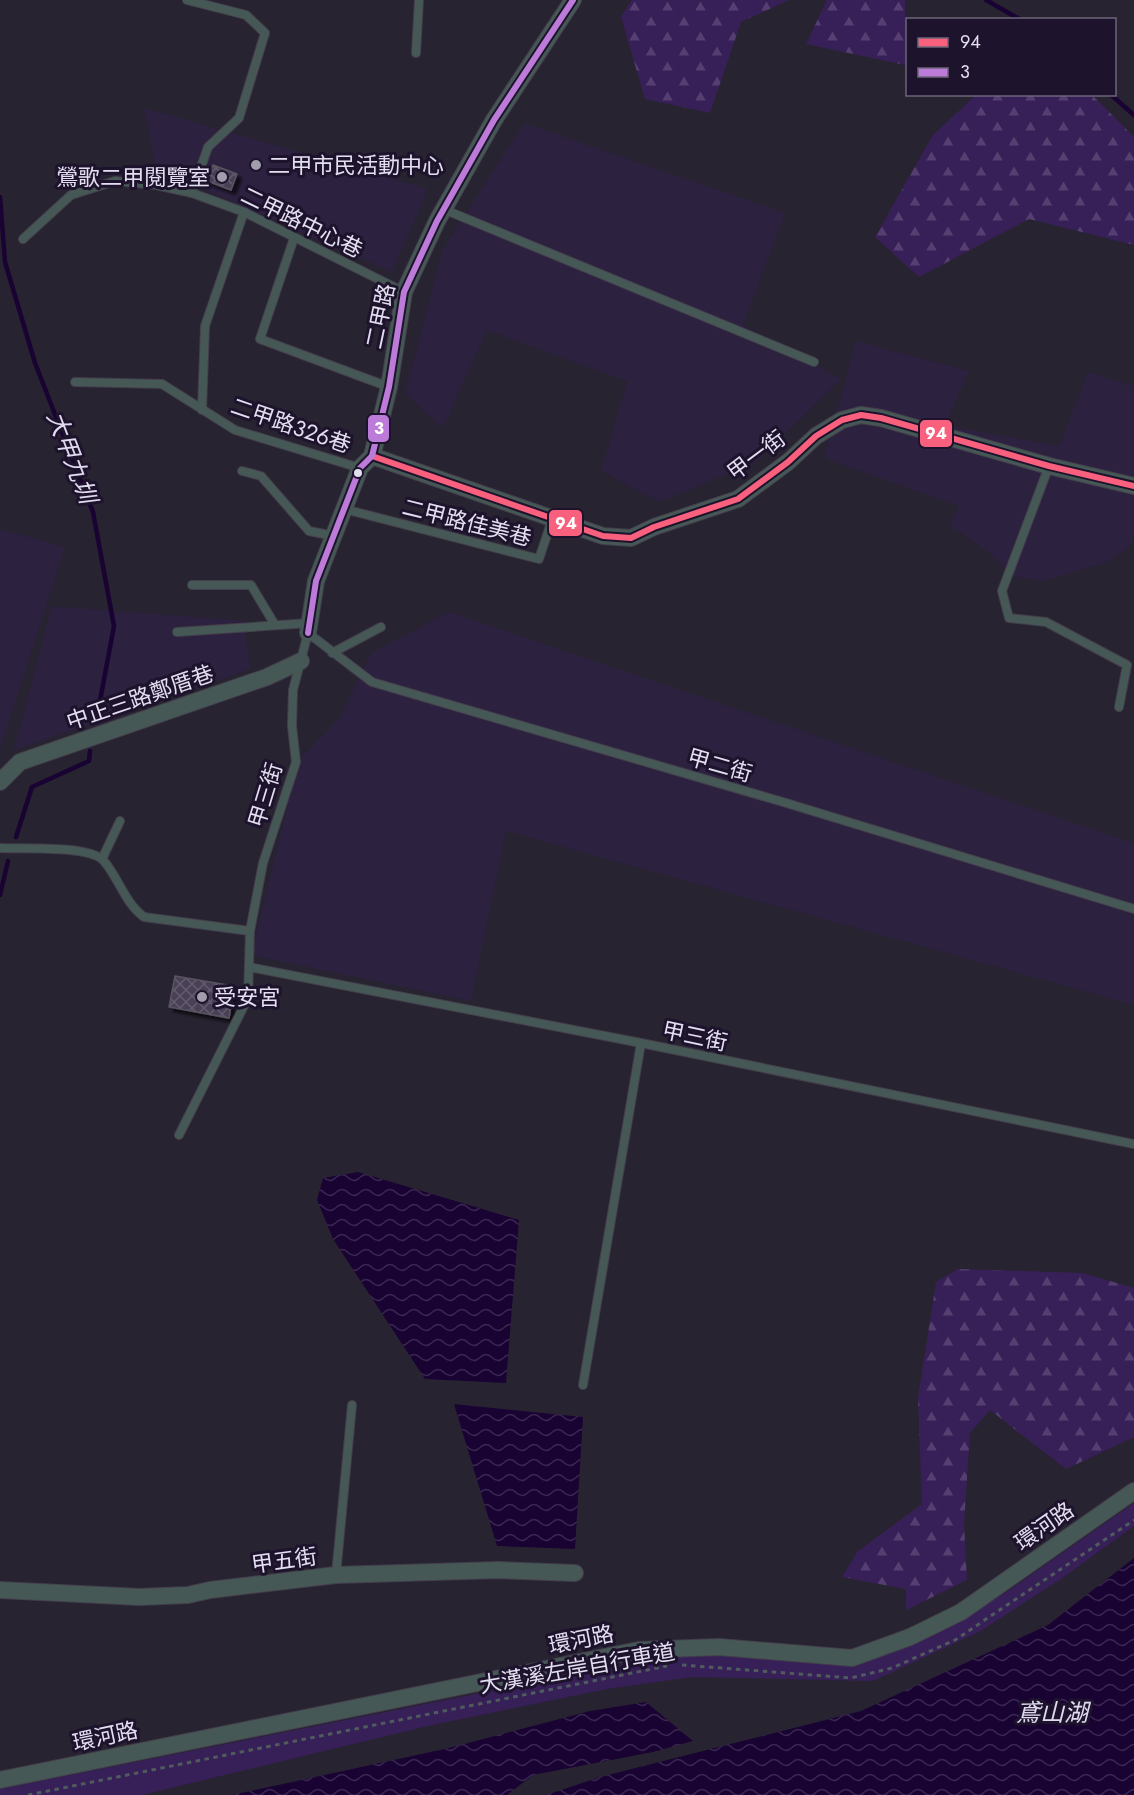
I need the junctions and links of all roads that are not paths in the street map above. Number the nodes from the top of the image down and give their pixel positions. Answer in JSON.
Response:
{"nodes":[{"id":1,"x":187,"y":0,"type":"edge"},
{"id":2,"x":419,"y":0,"type":"edge"},
{"id":3,"x":573,"y":0,"type":"edge"},
{"id":4,"x":416,"y":53,"type":"dead end"},
{"id":5,"x":192,"y":193,"type":"junction"},
{"id":6,"x":443,"y":209,"type":"junction"},
{"id":7,"x":244,"y":212,"type":"junction"},
{"id":8,"x":294,"y":238,"type":"junction"},
{"id":9,"x":22,"y":239,"type":"dead end"},
{"id":10,"x":404,"y":292,"type":"junction"},
{"id":11,"x":814,"y":362,"type":"dead end"},
{"id":12,"x":75,"y":382,"type":"dead end"},
{"id":13,"x":389,"y":387,"type":"junction"},
{"id":14,"x":202,"y":410,"type":"junction"},
{"id":15,"x":366,"y":462,"type":"junction"},
{"id":16,"x":1049,"y":466,"type":"junction"},
{"id":17,"x":242,"y":471,"type":"dead end"},
{"id":18,"x":1134,"y":486,"type":"edge"},
{"id":19,"x":344,"y":509,"type":"junction"},
{"id":20,"x":553,"y":517,"type":"junction"},
{"id":21,"x":334,"y":536,"type":"junction"},
{"id":22,"x":192,"y":585,"type":"dead end"},
{"id":23,"x":275,"y":625,"type":"junction"},
{"id":24,"x":381,"y":627,"type":"dead end"},
{"id":25,"x":310,"y":628,"type":"junction"},
{"id":26,"x":177,"y":632,"type":"dead end"},
{"id":27,"x":332,"y":653,"type":"junction"},
{"id":28,"x":301,"y":661,"type":"junction"},
{"id":29,"x":1119,"y":707,"type":"dead end"},
{"id":30,"x":0,"y":782,"type":"edge"},
{"id":31,"x":120,"y":821,"type":"dead end"},
{"id":32,"x":0,"y":848,"type":"edge"},
{"id":33,"x":102,"y":859,"type":"junction"},
{"id":34,"x":1134,"y":909,"type":"edge"},
{"id":35,"x":250,"y":931,"type":"junction"},
{"id":36,"x":249,"y":967,"type":"junction"},
{"id":37,"x":641,"y":1043,"type":"junction"},
{"id":38,"x":179,"y":1135,"type":"dead end"},
{"id":39,"x":1134,"y":1144,"type":"edge"},
{"id":40,"x":583,"y":1385,"type":"dead end"},
{"id":41,"x":352,"y":1405,"type":"dead end"},
{"id":42,"x":1134,"y":1491,"type":"edge"},
{"id":43,"x":574,"y":1573,"type":"dead end"},
{"id":44,"x":336,"y":1575,"type":"junction"},
{"id":45,"x":0,"y":1590,"type":"edge"},
{"id":46,"x":0,"y":1780,"type":"edge"}],
"edges":[{"from":1,"to":5,"type":"lane"},
{"from":2,"to":4,"type":"lane"},
{"from":3,"to":6,"type":"street","name":"二甲路"},
{"from":5,"to":7,"type":"lane","name":"二甲路中心巷"},
{"from":5,"to":9,"type":"lane","name":"二甲路中心巷"},
{"from":6,"to":10,"type":"street","name":"二甲路"},
{"from":6,"to":11,"type":"lane"},
{"from":7,"to":8,"type":"lane","name":"二甲路中心巷"},
{"from":7,"to":14,"type":"lane"},
{"from":8,"to":10,"type":"lane","name":"二甲路中心巷"},
{"from":8,"to":13,"type":"lane"},
{"from":10,"to":13,"type":"street","name":"二甲路"},
{"from":12,"to":14,"type":"lane","name":"二甲路326巷"},
{"from":13,"to":15,"type":"street","name":"二甲路"},
{"from":14,"to":15,"type":"lane","name":"二甲路326巷"},
{"from":15,"to":19,"type":"street","name":"二甲路"},
{"from":15,"to":20,"type":"street","name":"甲一街"},
{"from":16,"to":18,"type":"street","name":"甲一街"},
{"from":16,"to":20,"type":"street","name":"甲一街"},
{"from":16,"to":29,"type":"lane"},
{"from":17,"to":21,"type":"lane"},
{"from":19,"to":20,"type":"lane","name":"二甲路佳美巷"},
{"from":19,"to":21,"type":"street","name":"二甲路"},
{"from":21,"to":25,"type":"street","name":"二甲路"},
{"from":22,"to":23,"type":"lane"},
{"from":23,"to":25,"type":"lane"},
{"from":23,"to":26,"type":"lane"},
{"from":24,"to":27,"type":"lane"},
{"from":25,"to":27,"type":"lane","name":"甲二街"},
{"from":25,"to":28,"type":"lane","name":"甲三街"},
{"from":27,"to":34,"type":"lane","name":"甲二街"},
{"from":28,"to":30,"type":"street","name":"中正三路鄭厝巷"},
{"from":28,"to":35,"type":"lane","name":"甲三街"},
{"from":31,"to":33,"type":"lane"},
{"from":32,"to":33,"type":"lane"},
{"from":33,"to":35,"type":"lane"},
{"from":35,"to":36,"type":"lane","name":"甲三街"},
{"from":36,"to":37,"type":"lane","name":"甲三街"},
{"from":36,"to":38,"type":"lane","name":"甲三街"},
{"from":37,"to":39,"type":"lane","name":"甲三街"},
{"from":37,"to":40,"type":"lane"},
{"from":41,"to":44,"type":"lane"},
{"from":42,"to":46,"type":"street","name":"環河路"},
{"from":43,"to":44,"type":"street","name":"甲五街"},
{"from":44,"to":45,"type":"street","name":"甲五街"}]}
